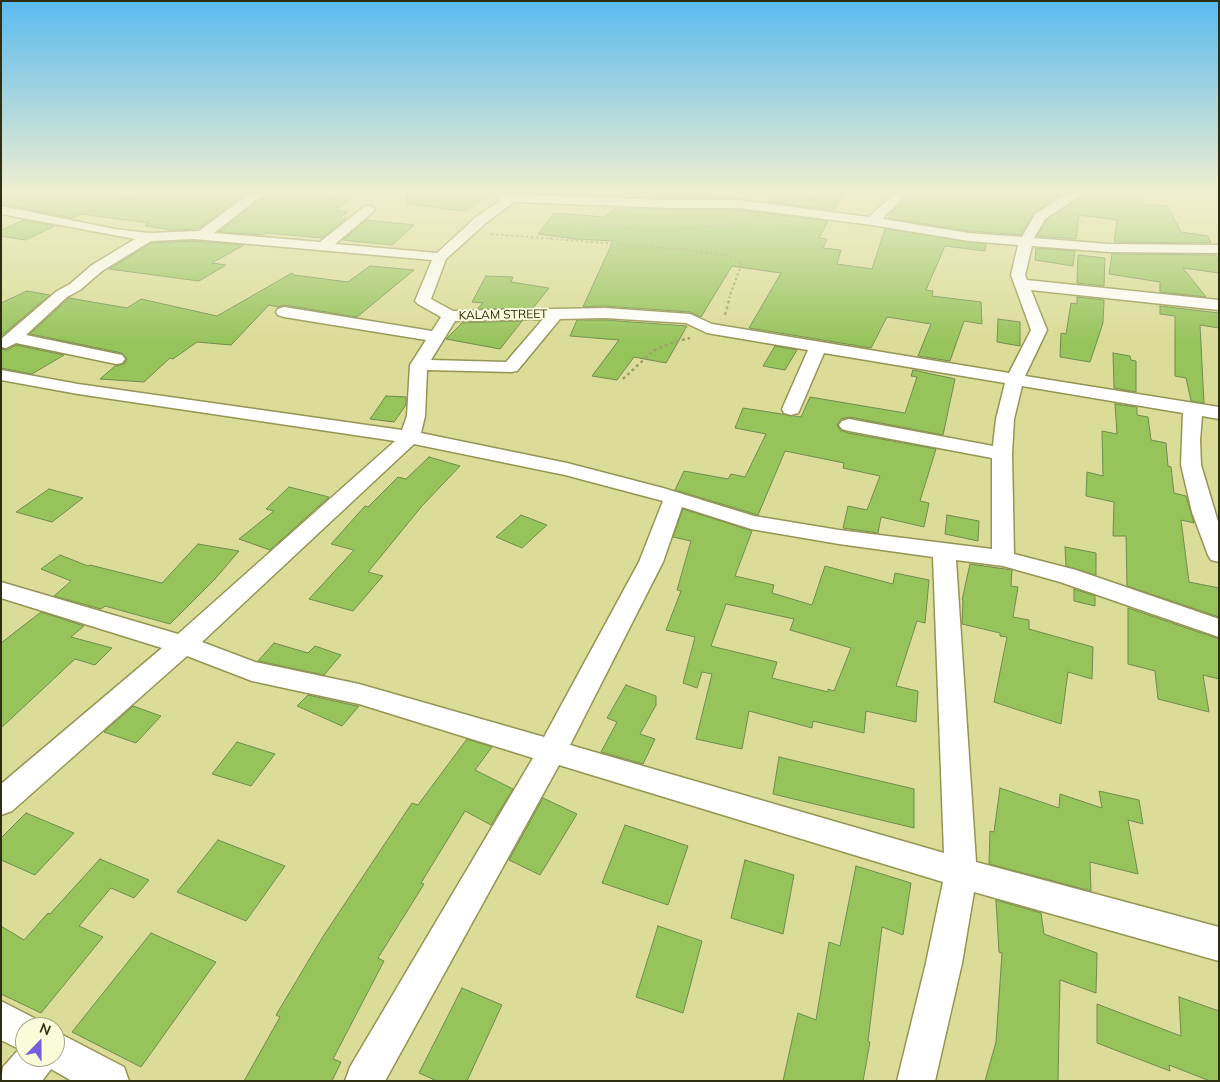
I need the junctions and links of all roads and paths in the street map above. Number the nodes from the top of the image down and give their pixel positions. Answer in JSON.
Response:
{"nodes":[{"id":1,"x":139,"y":242,"type":"edge"},
{"id":2,"x":281,"y":242,"type":"edge"},
{"id":3,"x":328,"y":242,"type":"edge"},
{"id":4,"x":456,"y":242,"type":"edge"},
{"id":5,"x":600,"y":242,"type":"edge"},
{"id":6,"x":1026,"y":242,"type":"edge"},
{"id":7,"x":1033,"y":242,"type":"edge"},
{"id":8,"x":324,"y":246,"type":"junction"},
{"id":9,"x":1219,"y":249,"type":"edge"},
{"id":10,"x":440,"y":257,"type":"junction"},
{"id":11,"x":1021,"y":284,"type":"junction"},
{"id":12,"x":1219,"y":305,"type":"edge"},
{"id":13,"x":284,"y":312,"type":"dead end"},
{"id":14,"x":556,"y":314,"type":"junction"},
{"id":15,"x":450,"y":316,"type":"junction"},
{"id":16,"x":716,"y":330,"type":"junction"},
{"id":17,"x":436,"y":338,"type":"junction"},
{"id":18,"x":7,"y":342,"type":"edge"},
{"id":19,"x":818,"y":347,"type":"junction"},
{"id":20,"x":116,"y":359,"type":"dead end"},
{"id":21,"x":419,"y":365,"type":"junction"},
{"id":22,"x":1,"y":375,"type":"edge"},
{"id":23,"x":623,"y":379,"type":"dead end"},
{"id":24,"x":1015,"y":379,"type":"junction"},
{"id":25,"x":1191,"y":408,"type":"junction"},
{"id":26,"x":791,"y":410,"type":"dead end"},
{"id":27,"x":1219,"y":414,"type":"edge"},
{"id":28,"x":849,"y":425,"type":"dead end"},
{"id":29,"x":410,"y":437,"type":"junction"},
{"id":30,"x":1002,"y":454,"type":"junction"},
{"id":31,"x":675,"y":498,"type":"junction"},
{"id":32,"x":944,"y":551,"type":"junction"},
{"id":33,"x":1219,"y":555,"type":"edge"},
{"id":34,"x":1004,"y":558,"type":"junction"},
{"id":35,"x":1,"y":590,"type":"edge"},
{"id":36,"x":1219,"y":628,"type":"edge"},
{"id":37,"x":183,"y":645,"type":"junction"},
{"id":38,"x":551,"y":752,"type":"junction"},
{"id":39,"x":1,"y":802,"type":"edge"},
{"id":40,"x":961,"y":873,"type":"junction"},
{"id":41,"x":1219,"y":944,"type":"edge"},
{"id":42,"x":1,"y":1019,"type":"edge"},
{"id":43,"x":15,"y":1027,"type":"edge"},
{"id":44,"x":65,"y":1056,"type":"edge"},
{"id":45,"x":29,"y":1067,"type":"edge"},
{"id":46,"x":17,"y":1081,"type":"edge"},
{"id":47,"x":110,"y":1081,"type":"edge"},
{"id":48,"x":364,"y":1081,"type":"edge"},
{"id":49,"x":916,"y":1081,"type":"edge"}],
"edges":[{"from":1,"to":18,"type":"street"},
{"from":2,"to":8,"type":"street"},
{"from":3,"to":8,"type":"street"},
{"from":4,"to":10,"type":"street"},
{"from":5,"to":16,"type":"path"},
{"from":6,"to":11,"type":"street"},
{"from":7,"to":9,"type":"street"},
{"from":8,"to":10,"type":"street"},
{"from":10,"to":15,"type":"street"},
{"from":11,"to":12,"type":"street"},
{"from":11,"to":24,"type":"street"},
{"from":13,"to":17,"type":"street"},
{"from":14,"to":15,"type":"street","name":"KALAM STREET"},
{"from":14,"to":16,"type":"street","name":"KALAM STREET"},
{"from":14,"to":21,"type":"street"},
{"from":15,"to":17,"type":"street"},
{"from":16,"to":19,"type":"street","name":"KALAM STREET"},
{"from":16,"to":23,"type":"path"},
{"from":17,"to":21,"type":"street"},
{"from":18,"to":20,"type":"street"},
{"from":19,"to":24,"type":"street","name":"KALAM STREET"},
{"from":19,"to":26,"type":"street"},
{"from":21,"to":29,"type":"street"},
{"from":22,"to":29,"type":"street"},
{"from":24,"to":25,"type":"street","name":"KALAM STREET"},
{"from":24,"to":30,"type":"street"},
{"from":25,"to":27,"type":"street","name":"KALAM STREET"},
{"from":25,"to":33,"type":"street"},
{"from":28,"to":30,"type":"street"},
{"from":29,"to":31,"type":"street"},
{"from":29,"to":37,"type":"street"},
{"from":30,"to":34,"type":"street"},
{"from":31,"to":32,"type":"street"},
{"from":31,"to":38,"type":"street"},
{"from":32,"to":34,"type":"street"},
{"from":32,"to":40,"type":"street"},
{"from":34,"to":36,"type":"street"},
{"from":35,"to":37,"type":"street"},
{"from":37,"to":38,"type":"street"},
{"from":37,"to":39,"type":"street"},
{"from":38,"to":40,"type":"street"},
{"from":38,"to":48,"type":"street"},
{"from":40,"to":41,"type":"street"},
{"from":40,"to":49,"type":"street"},
{"from":42,"to":43,"type":"street"},
{"from":44,"to":47,"type":"street"},
{"from":45,"to":46,"type":"street"}]}
